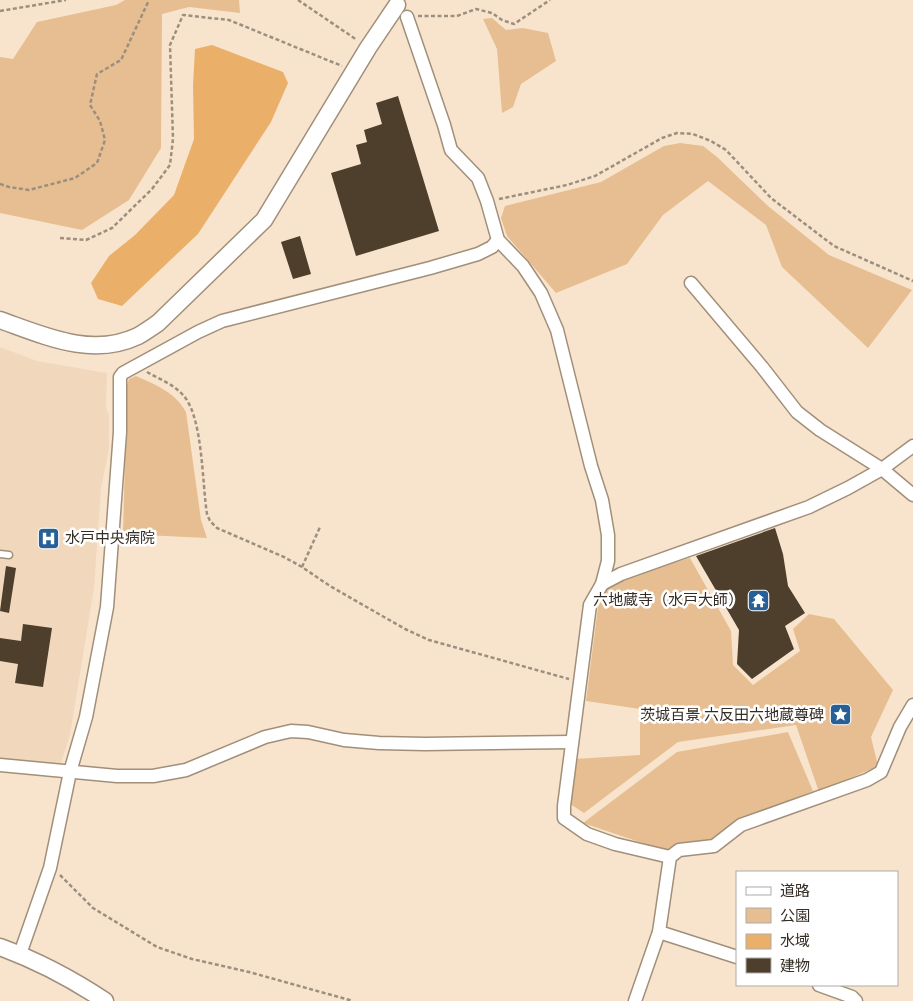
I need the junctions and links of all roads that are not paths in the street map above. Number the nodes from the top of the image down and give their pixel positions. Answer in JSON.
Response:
{"nodes":[{"id":1,"x":402,"y":11,"type":"joint"},
{"id":2,"x":498,"y":240,"type":"junction"},
{"id":3,"x":691,"y":283,"type":"dead end"},
{"id":4,"x":0,"y":320,"type":"edge"},
{"id":5,"x":913,"y":446,"type":"edge"},
{"id":6,"x":882,"y":469,"type":"junction"},
{"id":7,"x":913,"y":495,"type":"edge"},
{"id":8,"x":0,"y":554,"type":"edge"},
{"id":9,"x":9,"y":555,"type":"dead end"},
{"id":10,"x":602,"y":584,"type":"junction"},
{"id":11,"x":913,"y":705,"type":"edge"},
{"id":12,"x":572,"y":742,"type":"junction"},
{"id":13,"x":0,"y":766,"type":"edge"},
{"id":14,"x":70,"y":772,"type":"junction"},
{"id":15,"x":670,"y":858,"type":"junction"},
{"id":16,"x":659,"y":932,"type":"junction"},
{"id":17,"x":0,"y":947,"type":"edge"},
{"id":18,"x":20,"y":954,"type":"junction"},
{"id":19,"x":736,"y":957,"type":"edge"},
{"id":20,"x":822,"y":986,"type":"edge"},
{"id":21,"x":105,"y":1001,"type":"edge"},
{"id":22,"x":635,"y":1001,"type":"edge"},
{"id":23,"x":856,"y":1001,"type":"edge"}],
"edges":[{"from":1,"to":2,"type":"street"},
{"from":1,"to":4,"type":"street"},
{"from":2,"to":10,"type":"street"},
{"from":2,"to":14,"type":"street"},
{"from":3,"to":6,"type":"street"},
{"from":5,"to":6,"type":"street"},
{"from":6,"to":7,"type":"street"},
{"from":6,"to":10,"type":"street"},
{"from":8,"to":9,"type":"lane"},
{"from":10,"to":12,"type":"street"},
{"from":11,"to":15,"type":"street"},
{"from":12,"to":14,"type":"street"},
{"from":12,"to":15,"type":"street"},
{"from":13,"to":14,"type":"street"},
{"from":14,"to":18,"type":"street"},
{"from":15,"to":16,"type":"street"},
{"from":16,"to":19,"type":"street"},
{"from":16,"to":22,"type":"street"},
{"from":17,"to":18,"type":"street"},
{"from":18,"to":21,"type":"street"},
{"from":20,"to":23,"type":"street"}]}
